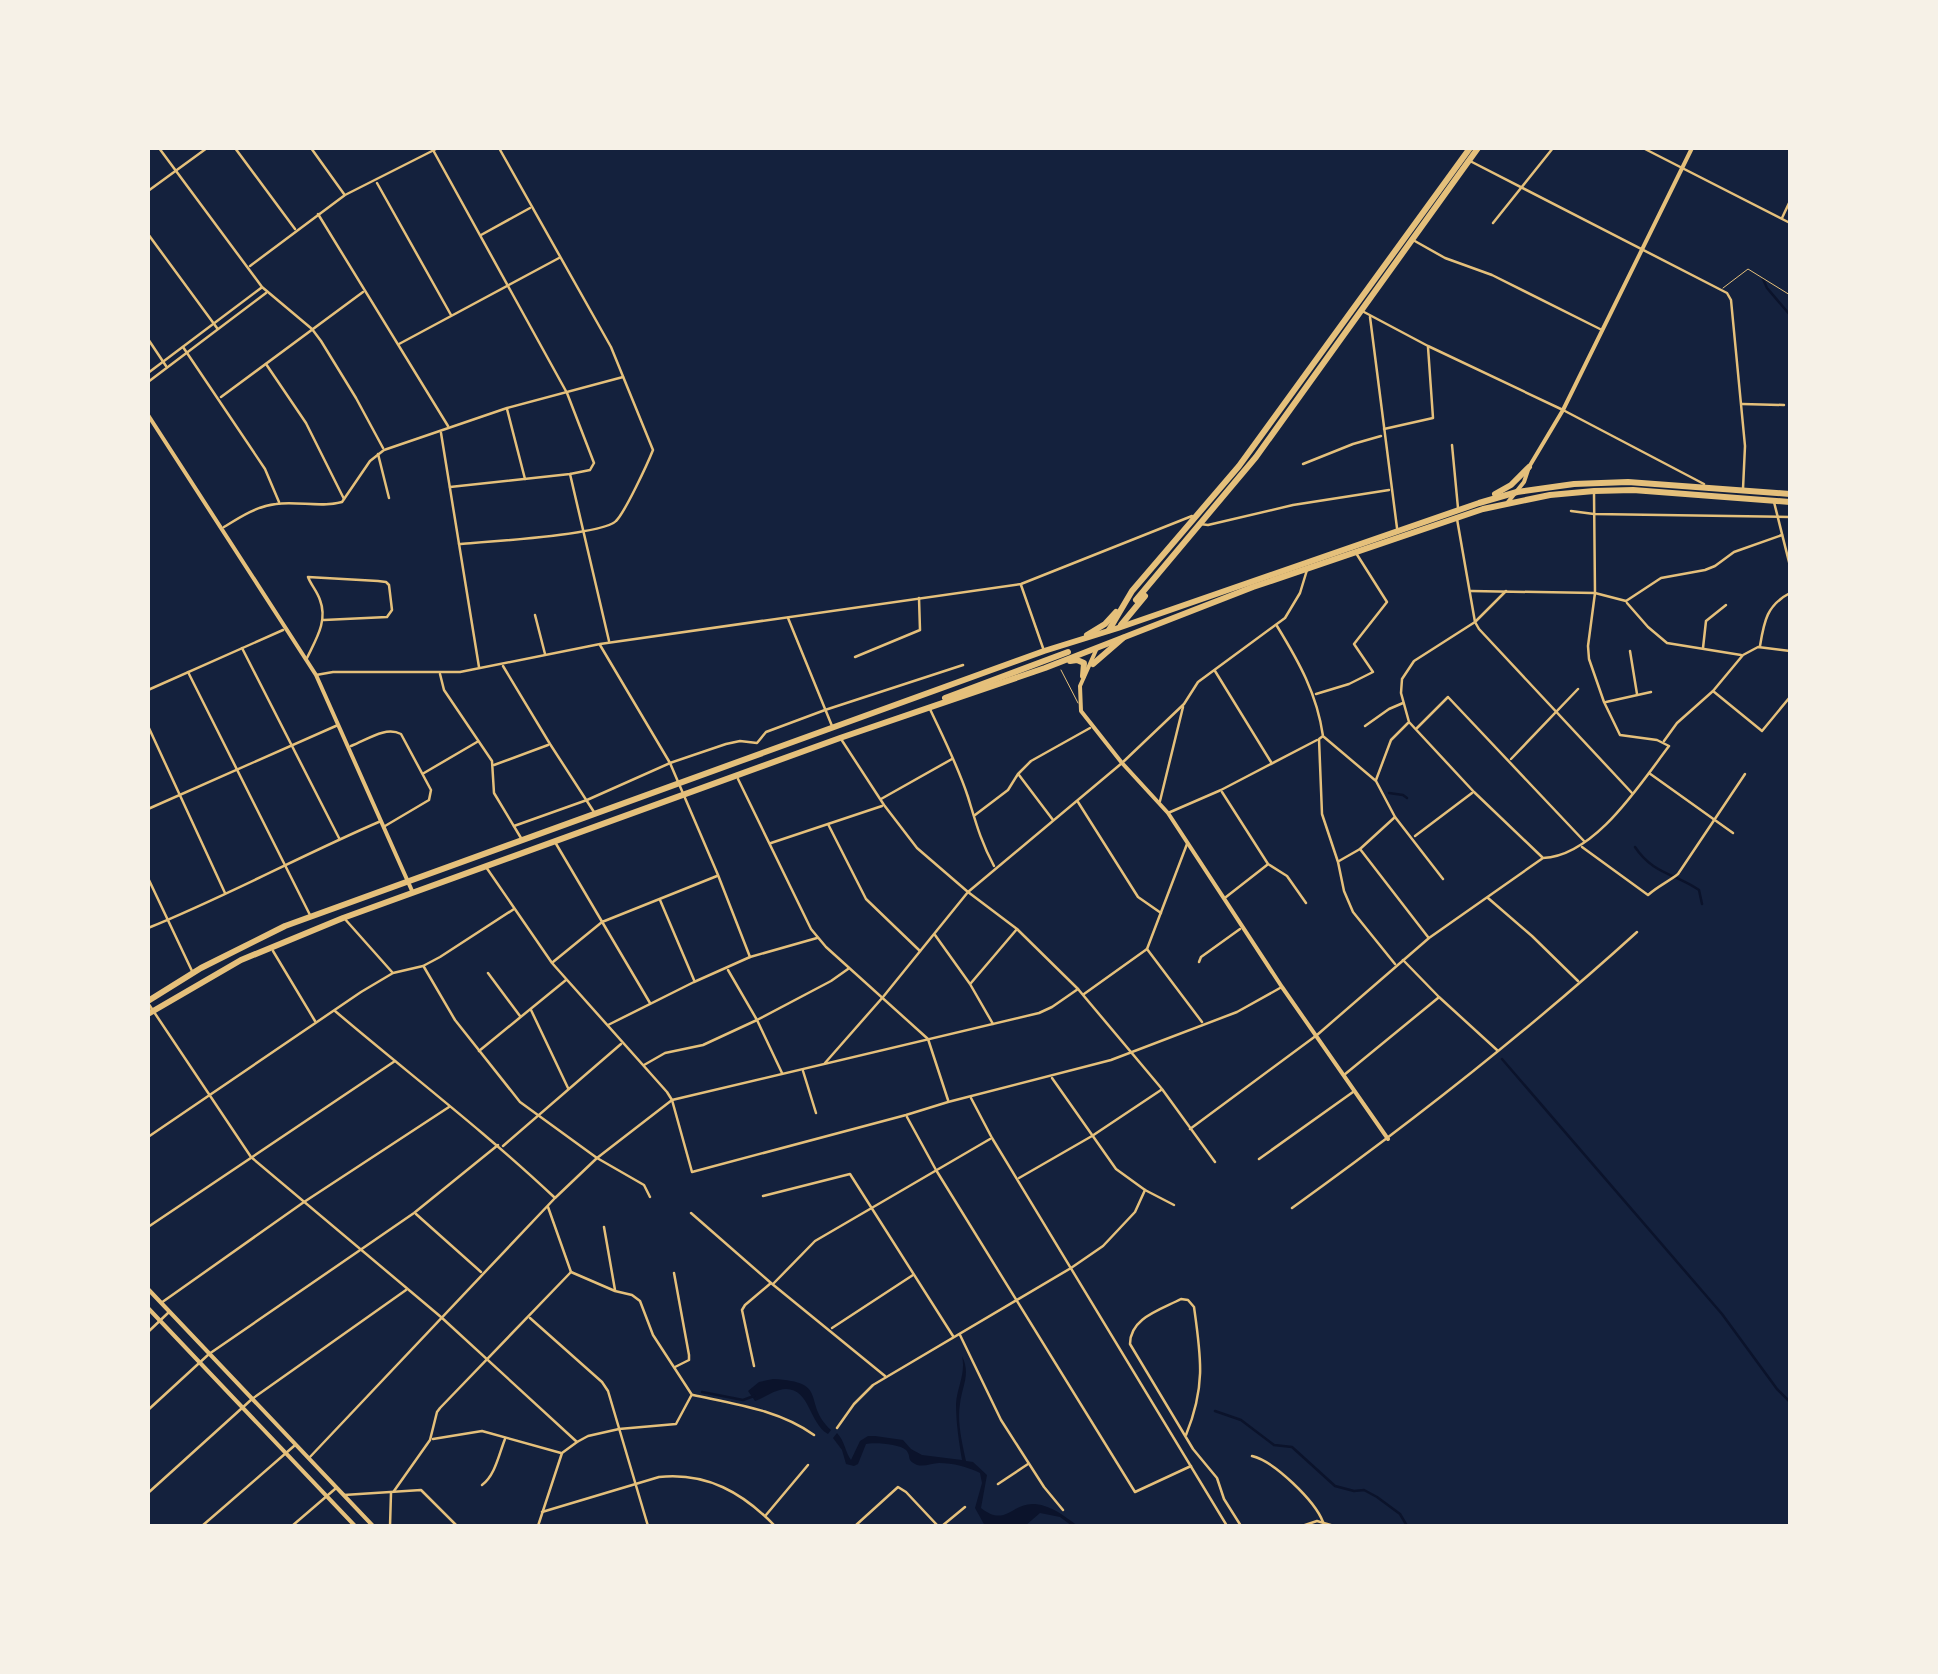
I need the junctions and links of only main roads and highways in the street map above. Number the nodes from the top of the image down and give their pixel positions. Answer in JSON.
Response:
{"nodes":[{"id":1,"x":1470,"y":148,"type":"edge"},
{"id":2,"x":1478,"y":148,"type":"edge"},
{"id":3,"x":1410,"y":237,"type":"junction"},
{"id":4,"x":1517,"y":492,"type":"junction"},
{"id":5,"x":1790,"y":498,"type":"edge"},
{"id":6,"x":1524,"y":500,"type":"junction"},
{"id":7,"x":1479,"y":502,"type":"junction"},
{"id":8,"x":1457,"y":513,"type":"junction"},
{"id":9,"x":1132,"y":591,"type":"junction"},
{"id":10,"x":1137,"y":603,"type":"junction"},
{"id":11,"x":1152,"y":616,"type":"junction"},
{"id":12,"x":1118,"y":628,"type":"junction"},
{"id":13,"x":1108,"y":631,"type":"junction"},
{"id":14,"x":1128,"y":634,"type":"junction"},
{"id":15,"x":1078,"y":642,"type":"junction"},
{"id":16,"x":1107,"y":642,"type":"junction"},
{"id":17,"x":1098,"y":646,"type":"junction"},
{"id":18,"x":1068,"y":652,"type":"dead end"},
{"id":19,"x":1093,"y":664,"type":"road end"},
{"id":20,"x":1045,"y":668,"type":"junction"},
{"id":21,"x":1084,"y":676,"type":"road end"},
{"id":22,"x":932,"y":705,"type":"junction"},
{"id":23,"x":148,"y":1001,"type":"edge"},
{"id":24,"x":150,"y":1012,"type":"edge"}],
"edges":[{"from":1,"to":3,"type":"highway"},
{"from":2,"to":3,"type":"highway"},
{"from":3,"to":9,"type":"highway"},
{"from":3,"to":10,"type":"highway"},
{"from":4,"to":5,"type":"highway"},
{"from":4,"to":6,"type":"highway"},
{"from":4,"to":7,"type":"highway"},
{"from":4,"to":7,"type":"highway"},
{"from":5,"to":6,"type":"highway"},
{"from":6,"to":8,"type":"highway"},
{"from":7,"to":8,"type":"highway"},
{"from":8,"to":11,"type":"highway"},
{"from":8,"to":14,"type":"highway"},
{"from":9,"to":13,"type":"highway"},
{"from":9,"to":15,"type":"highway"},
{"from":10,"to":11,"type":"highway"},
{"from":10,"to":12,"type":"highway"},
{"from":11,"to":12,"type":"highway"},
{"from":12,"to":13,"type":"highway"},
{"from":12,"to":16,"type":"highway"},
{"from":13,"to":15,"type":"highway"},
{"from":13,"to":17,"type":"highway"},
{"from":14,"to":16,"type":"highway"},
{"from":14,"to":19,"type":"highway"},
{"from":15,"to":23,"type":"highway"},
{"from":16,"to":17,"type":"highway"},
{"from":17,"to":20,"type":"highway"},
{"from":18,"to":22,"type":"highway"},
{"from":20,"to":21,"type":"highway"},
{"from":20,"to":22,"type":"highway"},
{"from":22,"to":24,"type":"highway"}]}
